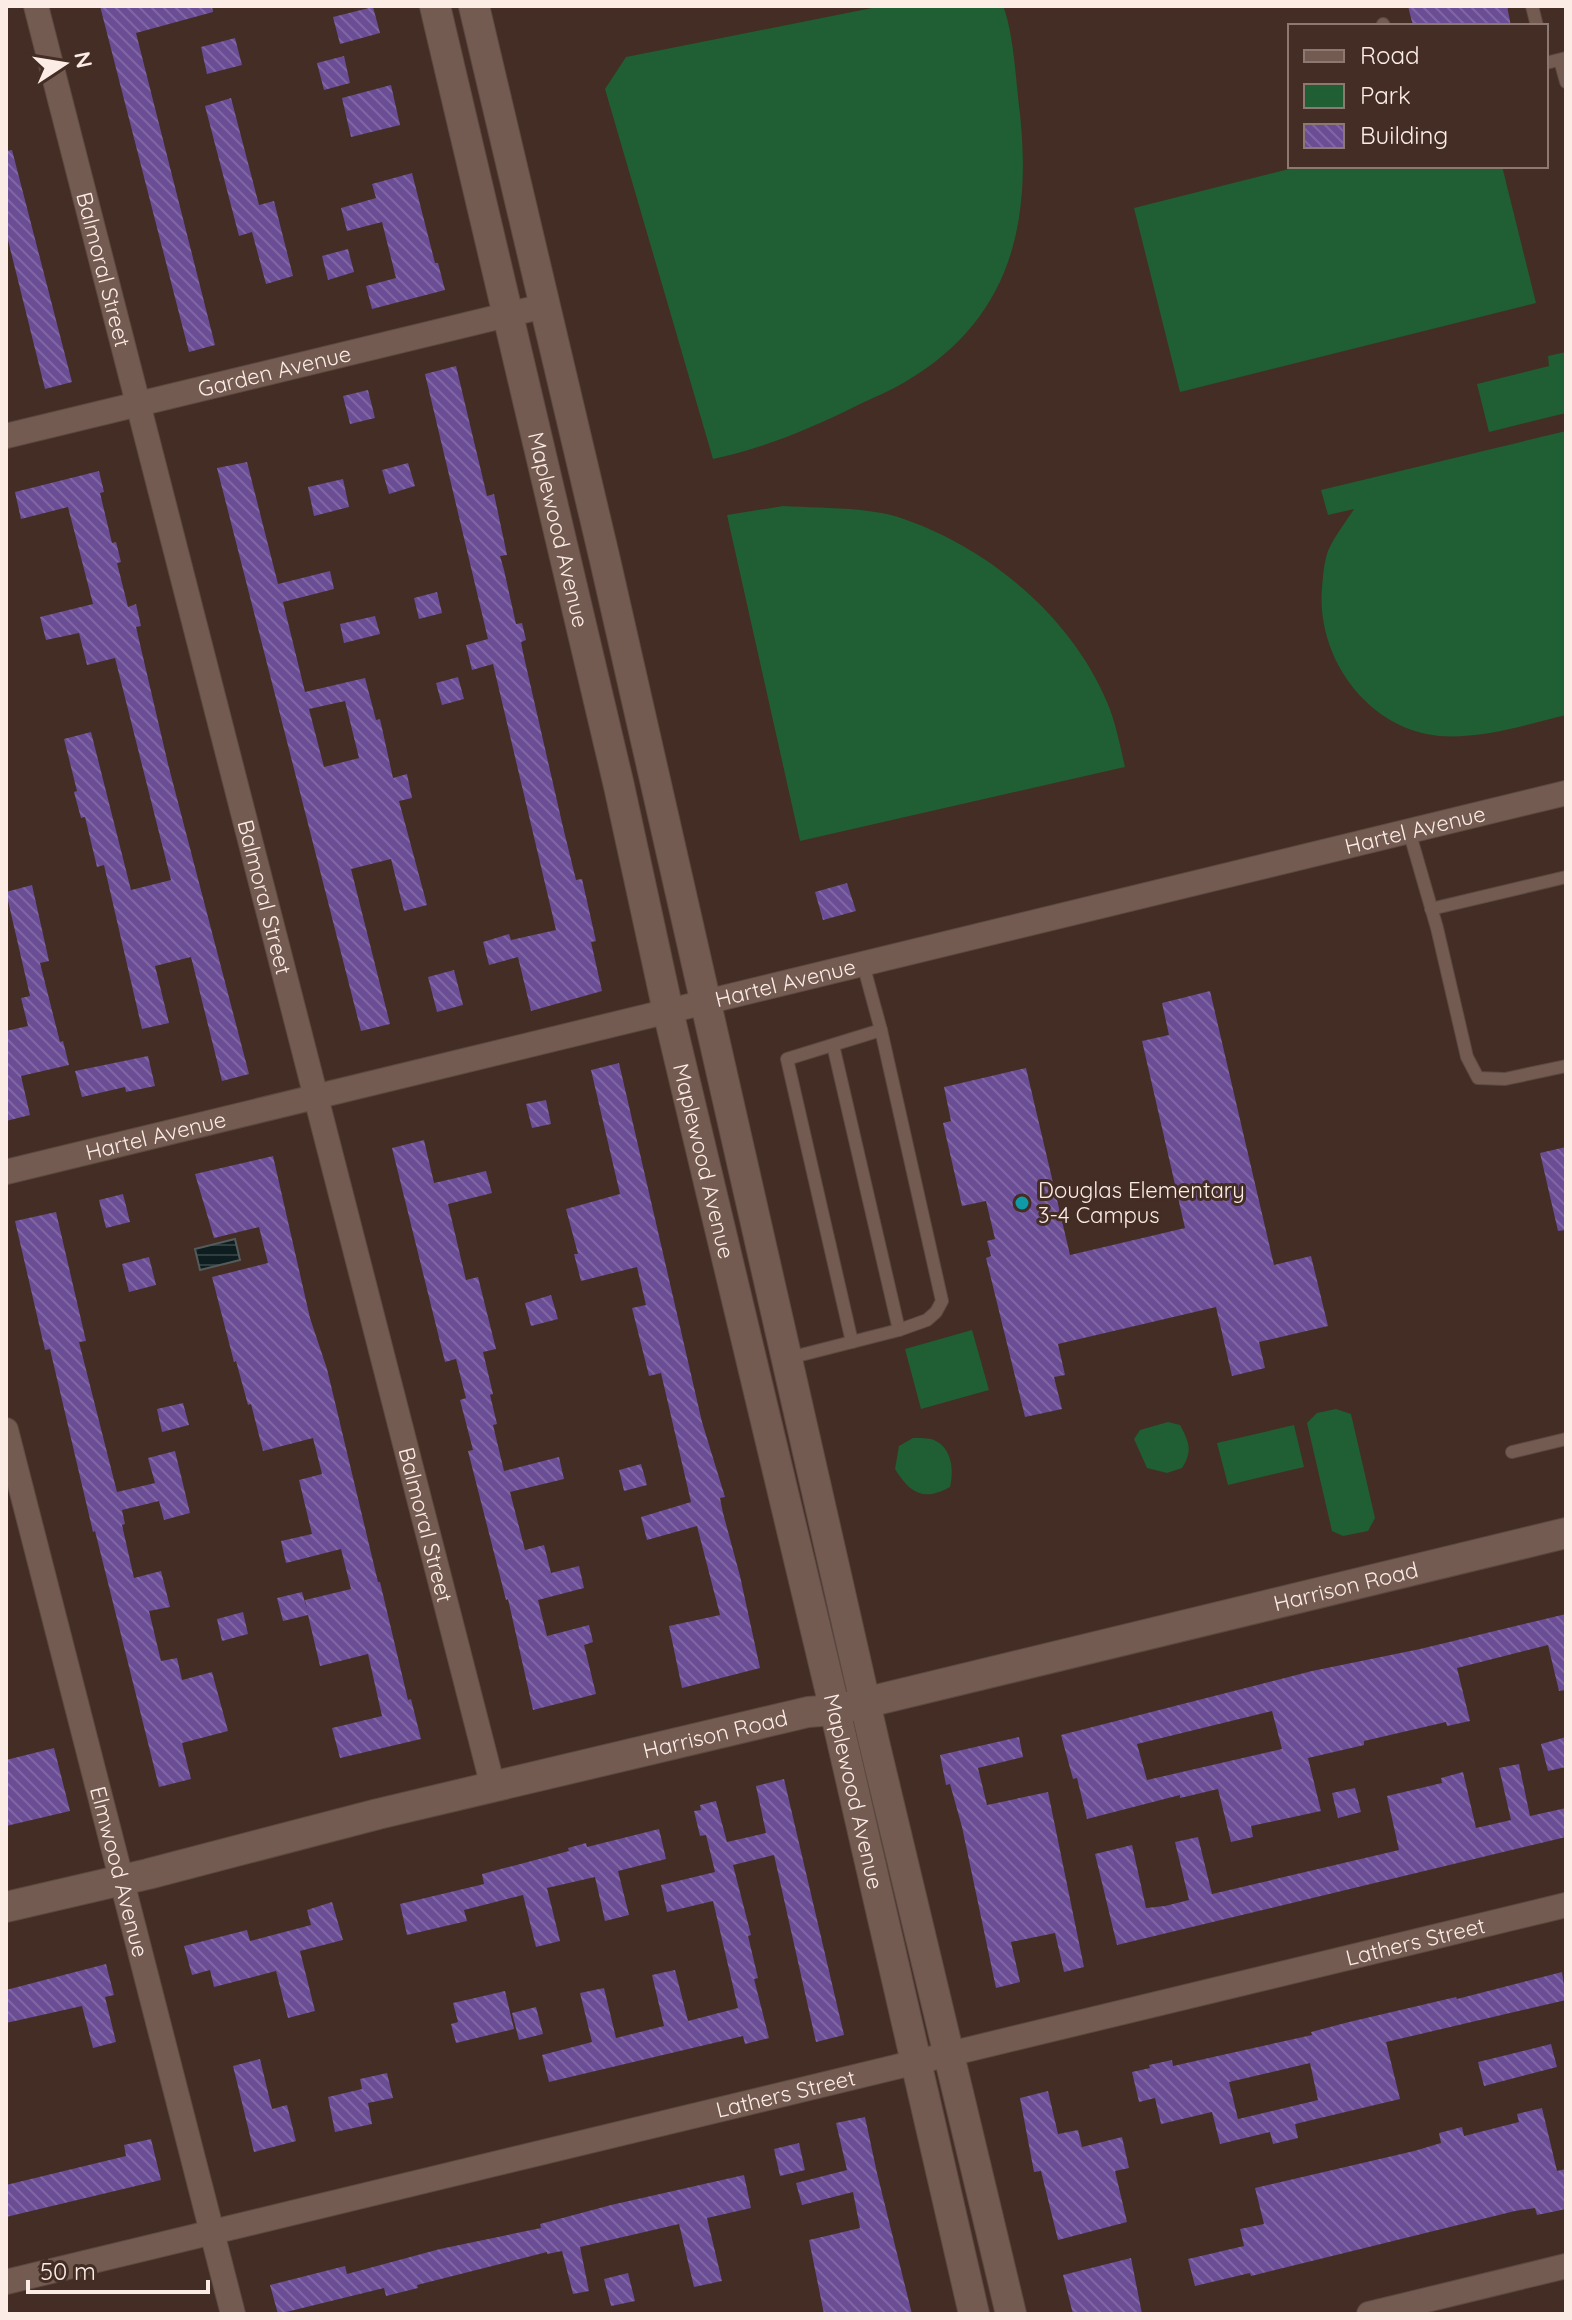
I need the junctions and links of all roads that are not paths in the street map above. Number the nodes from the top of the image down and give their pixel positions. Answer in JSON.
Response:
{"nodes":[{"id":1,"x":36,"y":6,"type":"edge"},
{"id":2,"x":435,"y":6,"type":"edge"},
{"id":3,"x":474,"y":6,"type":"edge"},
{"id":4,"x":1563,"y":59,"type":"edge"},
{"id":5,"x":1566,"y":82,"type":"edge"},
{"id":6,"x":507,"y":148,"type":"junction"},
{"id":7,"x":469,"y":156,"type":"junction"},
{"id":8,"x":544,"y":306,"type":"junction"},
{"id":9,"x":508,"y":316,"type":"junction"},
{"id":10,"x":138,"y":404,"type":"junction"},
{"id":11,"x":6,"y":436,"type":"edge"},
{"id":12,"x":605,"y":560,"type":"junction"},
{"id":13,"x":566,"y":569,"type":"junction"},
{"id":14,"x":654,"y":778,"type":"junction"},
{"id":15,"x":619,"y":786,"type":"junction"},
{"id":16,"x":1566,"y":793,"type":"edge"},
{"id":17,"x":1409,"y":831,"type":"junction"},
{"id":18,"x":1566,"y":877,"type":"edge"},
{"id":19,"x":1431,"y":909,"type":"junction"},
{"id":20,"x":863,"y":964,"type":"junction"},
{"id":21,"x":706,"y":1001,"type":"junction"},
{"id":22,"x":668,"y":1011,"type":"junction"},
{"id":23,"x":881,"y":1030,"type":"junction"},
{"id":24,"x":833,"y":1045,"type":"junction"},
{"id":25,"x":1566,"y":1066,"type":"edge"},
{"id":26,"x":317,"y":1097,"type":"junction"},
{"id":27,"x":6,"y":1172,"type":"edge"},
{"id":28,"x":899,"y":1330,"type":"junction"},
{"id":29,"x":852,"y":1342,"type":"junction"},
{"id":30,"x":786,"y":1358,"type":"junction"},
{"id":31,"x":6,"y":1430,"type":"edge"},
{"id":32,"x":1566,"y":1439,"type":"edge"},
{"id":33,"x":1512,"y":1452,"type":"dead end"},
{"id":34,"x":1566,"y":1533,"type":"edge"},
{"id":35,"x":865,"y":1701,"type":"junction"},
{"id":36,"x":835,"y":1710,"type":"junction"},
{"id":37,"x":493,"y":1787,"type":"junction"},
{"id":38,"x":122,"y":1881,"type":"junction"},
{"id":39,"x":1566,"y":1905,"type":"edge"},
{"id":40,"x":6,"y":1907,"type":"edge"},
{"id":41,"x":950,"y":2054,"type":"junction"},
{"id":42,"x":915,"y":2062,"type":"junction"},
{"id":43,"x":212,"y":2234,"type":"junction"},
{"id":44,"x":1566,"y":2266,"type":"edge"},
{"id":45,"x":6,"y":2282,"type":"edge"},
{"id":46,"x":233,"y":2314,"type":"edge"},
{"id":47,"x":974,"y":2314,"type":"edge"},
{"id":48,"x":1011,"y":2314,"type":"edge"},
{"id":49,"x":1369,"y":2314,"type":"edge"}],
"edges":[{"from":1,"to":10,"type":"street","name":"Balmoral Street"},
{"from":2,"to":7,"type":"street","name":"Maplewood Avenue"},
{"from":3,"to":6,"type":"street","name":"Maplewood Avenue"},
{"from":4,"to":5,"type":"lane"},
{"from":6,"to":7,"type":"street"},
{"from":6,"to":8,"type":"street","name":"Maplewood Avenue"},
{"from":7,"to":9,"type":"street","name":"Maplewood Avenue"},
{"from":8,"to":9,"type":"street","name":"Garden Avenue"},
{"from":8,"to":12,"type":"street","name":"Maplewood Avenue"},
{"from":9,"to":10,"type":"street","name":"Garden Avenue"},
{"from":9,"to":13,"type":"street","name":"Maplewood Avenue"},
{"from":10,"to":11,"type":"street","name":"Garden Avenue"},
{"from":10,"to":26,"type":"street","name":"Balmoral Street"},
{"from":12,"to":13,"type":"street"},
{"from":12,"to":14,"type":"street","name":"Maplewood Avenue"},
{"from":13,"to":15,"type":"street","name":"Maplewood Avenue"},
{"from":14,"to":15,"type":"street"},
{"from":14,"to":21,"type":"street","name":"Maplewood Avenue"},
{"from":15,"to":22,"type":"street","name":"Maplewood Avenue"},
{"from":16,"to":17,"type":"street","name":"Hartel Avenue"},
{"from":17,"to":19,"type":"lane"},
{"from":17,"to":20,"type":"street","name":"Hartel Avenue"},
{"from":18,"to":19,"type":"lane"},
{"from":19,"to":25,"type":"lane"},
{"from":20,"to":21,"type":"street","name":"Hartel Avenue"},
{"from":20,"to":23,"type":"lane"},
{"from":21,"to":22,"type":"street","name":"Hartel Avenue"},
{"from":21,"to":30,"type":"street","name":"Maplewood Avenue"},
{"from":22,"to":26,"type":"street","name":"Hartel Avenue"},
{"from":22,"to":36,"type":"street","name":"Maplewood Avenue"},
{"from":23,"to":24,"type":"lane"},
{"from":23,"to":28,"type":"lane"},
{"from":24,"to":28,"type":"lane"},
{"from":24,"to":29,"type":"lane"},
{"from":26,"to":27,"type":"street","name":"Hartel Avenue"},
{"from":26,"to":37,"type":"street","name":"Balmoral Street"},
{"from":28,"to":29,"type":"lane"},
{"from":29,"to":30,"type":"lane"},
{"from":30,"to":35,"type":"street","name":"Maplewood Avenue"},
{"from":31,"to":38,"type":"street","name":"Elmwood Avenue"},
{"from":32,"to":33,"type":"lane"},
{"from":34,"to":35,"type":"street","name":"Harrison Road"},
{"from":35,"to":36,"type":"street","name":"Harrison Road"},
{"from":35,"to":41,"type":"street","name":"Maplewood Avenue"},
{"from":36,"to":37,"type":"street","name":"Harrison Road"},
{"from":36,"to":42,"type":"street","name":"Maplewood Avenue"},
{"from":37,"to":38,"type":"street","name":"Harrison Road"},
{"from":38,"to":40,"type":"street","name":"Harrison Road"},
{"from":38,"to":43,"type":"street","name":"Elmwood Avenue"},
{"from":39,"to":41,"type":"street","name":"Lathers Street"},
{"from":41,"to":42,"type":"street","name":"Lathers Street"},
{"from":41,"to":48,"type":"street","name":"Maplewood Avenue"},
{"from":42,"to":43,"type":"street","name":"Lathers Street"},
{"from":42,"to":47,"type":"street","name":"Maplewood Avenue"},
{"from":43,"to":45,"type":"street","name":"Lathers Street"},
{"from":43,"to":46,"type":"street","name":"Elmwood Avenue"},
{"from":44,"to":49,"type":"street"}]}
